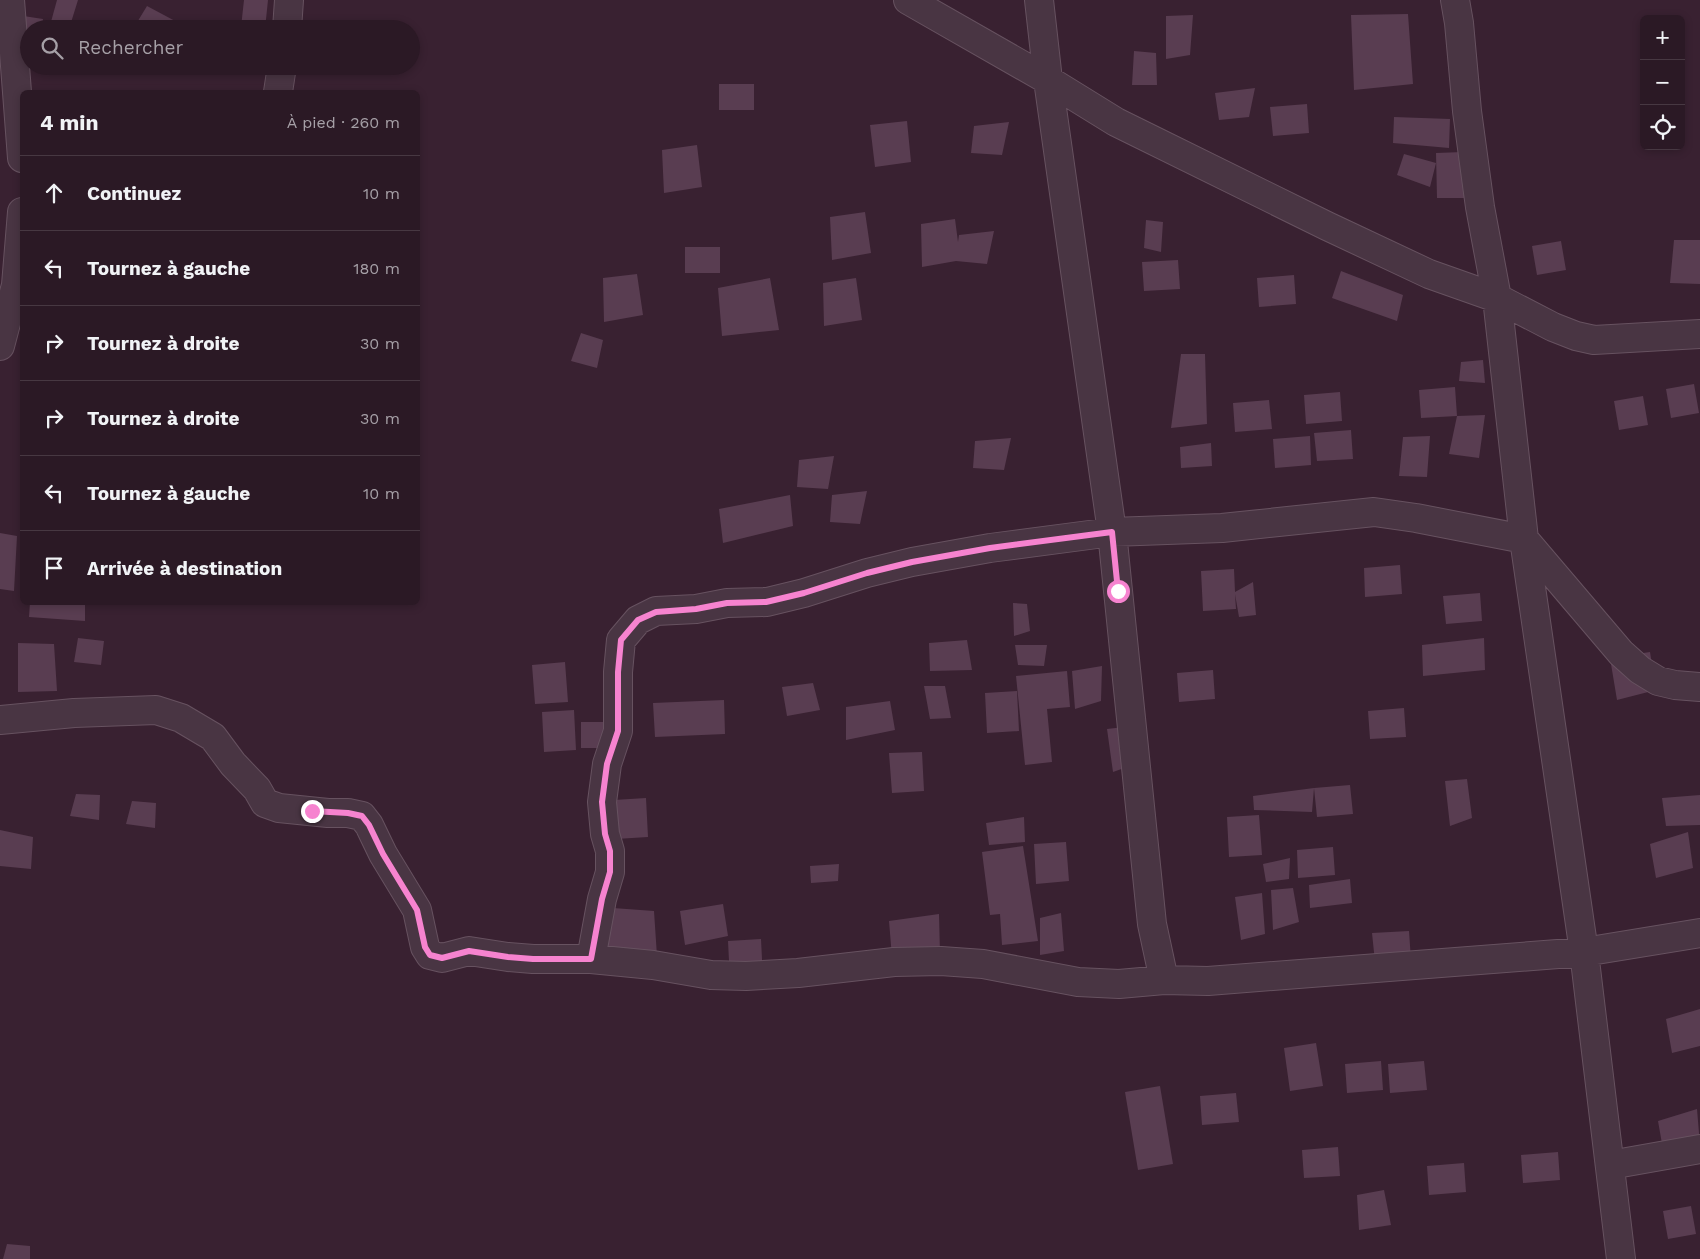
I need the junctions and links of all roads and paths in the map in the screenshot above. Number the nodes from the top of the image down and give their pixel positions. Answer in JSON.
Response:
{"nodes":[{"id":1,"x":10,"y":0,"type":"edge"},
{"id":2,"x":289,"y":0,"type":"edge"},
{"id":3,"x":908,"y":0,"type":"edge"},
{"id":4,"x":1039,"y":0,"type":"edge"},
{"id":5,"x":1454,"y":0,"type":"edge"},
{"id":6,"x":288,"y":20,"type":"edge"},
{"id":7,"x":281,"y":75,"type":"edge"},
{"id":8,"x":1048,"y":80,"type":"junction"},
{"id":9,"x":278,"y":90,"type":"edge"},
{"id":10,"x":20,"y":132,"type":"edge"},
{"id":11,"x":20,"y":228,"type":"edge"},
{"id":12,"x":13,"y":285,"type":"edge"},
{"id":13,"x":1497,"y":298,"type":"junction"},
{"id":14,"x":1700,"y":334,"type":"edge"},
{"id":15,"x":0,"y":346,"type":"edge"},
{"id":16,"x":1112,"y":532,"type":"junction"},
{"id":17,"x":1524,"y":539,"type":"junction"},
{"id":18,"x":1700,"y":687,"type":"edge"},
{"id":19,"x":0,"y":720,"type":"edge"},
{"id":20,"x":1700,"y":933,"type":"edge"},
{"id":21,"x":1584,"y":952,"type":"junction"},
{"id":22,"x":591,"y":959,"type":"junction"},
{"id":23,"x":1164,"y":980,"type":"junction"},
{"id":24,"x":1700,"y":1149,"type":"edge"},
{"id":25,"x":1610,"y":1165,"type":"junction"},
{"id":26,"x":1621,"y":1259,"type":"edge"}],
"edges":[{"from":1,"to":10,"type":"street"},
{"from":2,"to":6,"type":"street"},
{"from":3,"to":8,"type":"street"},
{"from":4,"to":8,"type":"street"},
{"from":5,"to":13,"type":"street"},
{"from":7,"to":9,"type":"street"},
{"from":8,"to":13,"type":"street"},
{"from":8,"to":16,"type":"street"},
{"from":11,"to":12,"type":"street"},
{"from":12,"to":15,"type":"street"},
{"from":13,"to":14,"type":"street"},
{"from":13,"to":17,"type":"street"},
{"from":16,"to":17,"type":"street"},
{"from":16,"to":22,"type":"street"},
{"from":16,"to":23,"type":"street"},
{"from":17,"to":18,"type":"street"},
{"from":17,"to":21,"type":"street"},
{"from":19,"to":22,"type":"street"},
{"from":20,"to":21,"type":"street"},
{"from":21,"to":23,"type":"street"},
{"from":21,"to":25,"type":"street"},
{"from":22,"to":23,"type":"street"},
{"from":24,"to":25,"type":"street"},
{"from":25,"to":26,"type":"street"}]}
